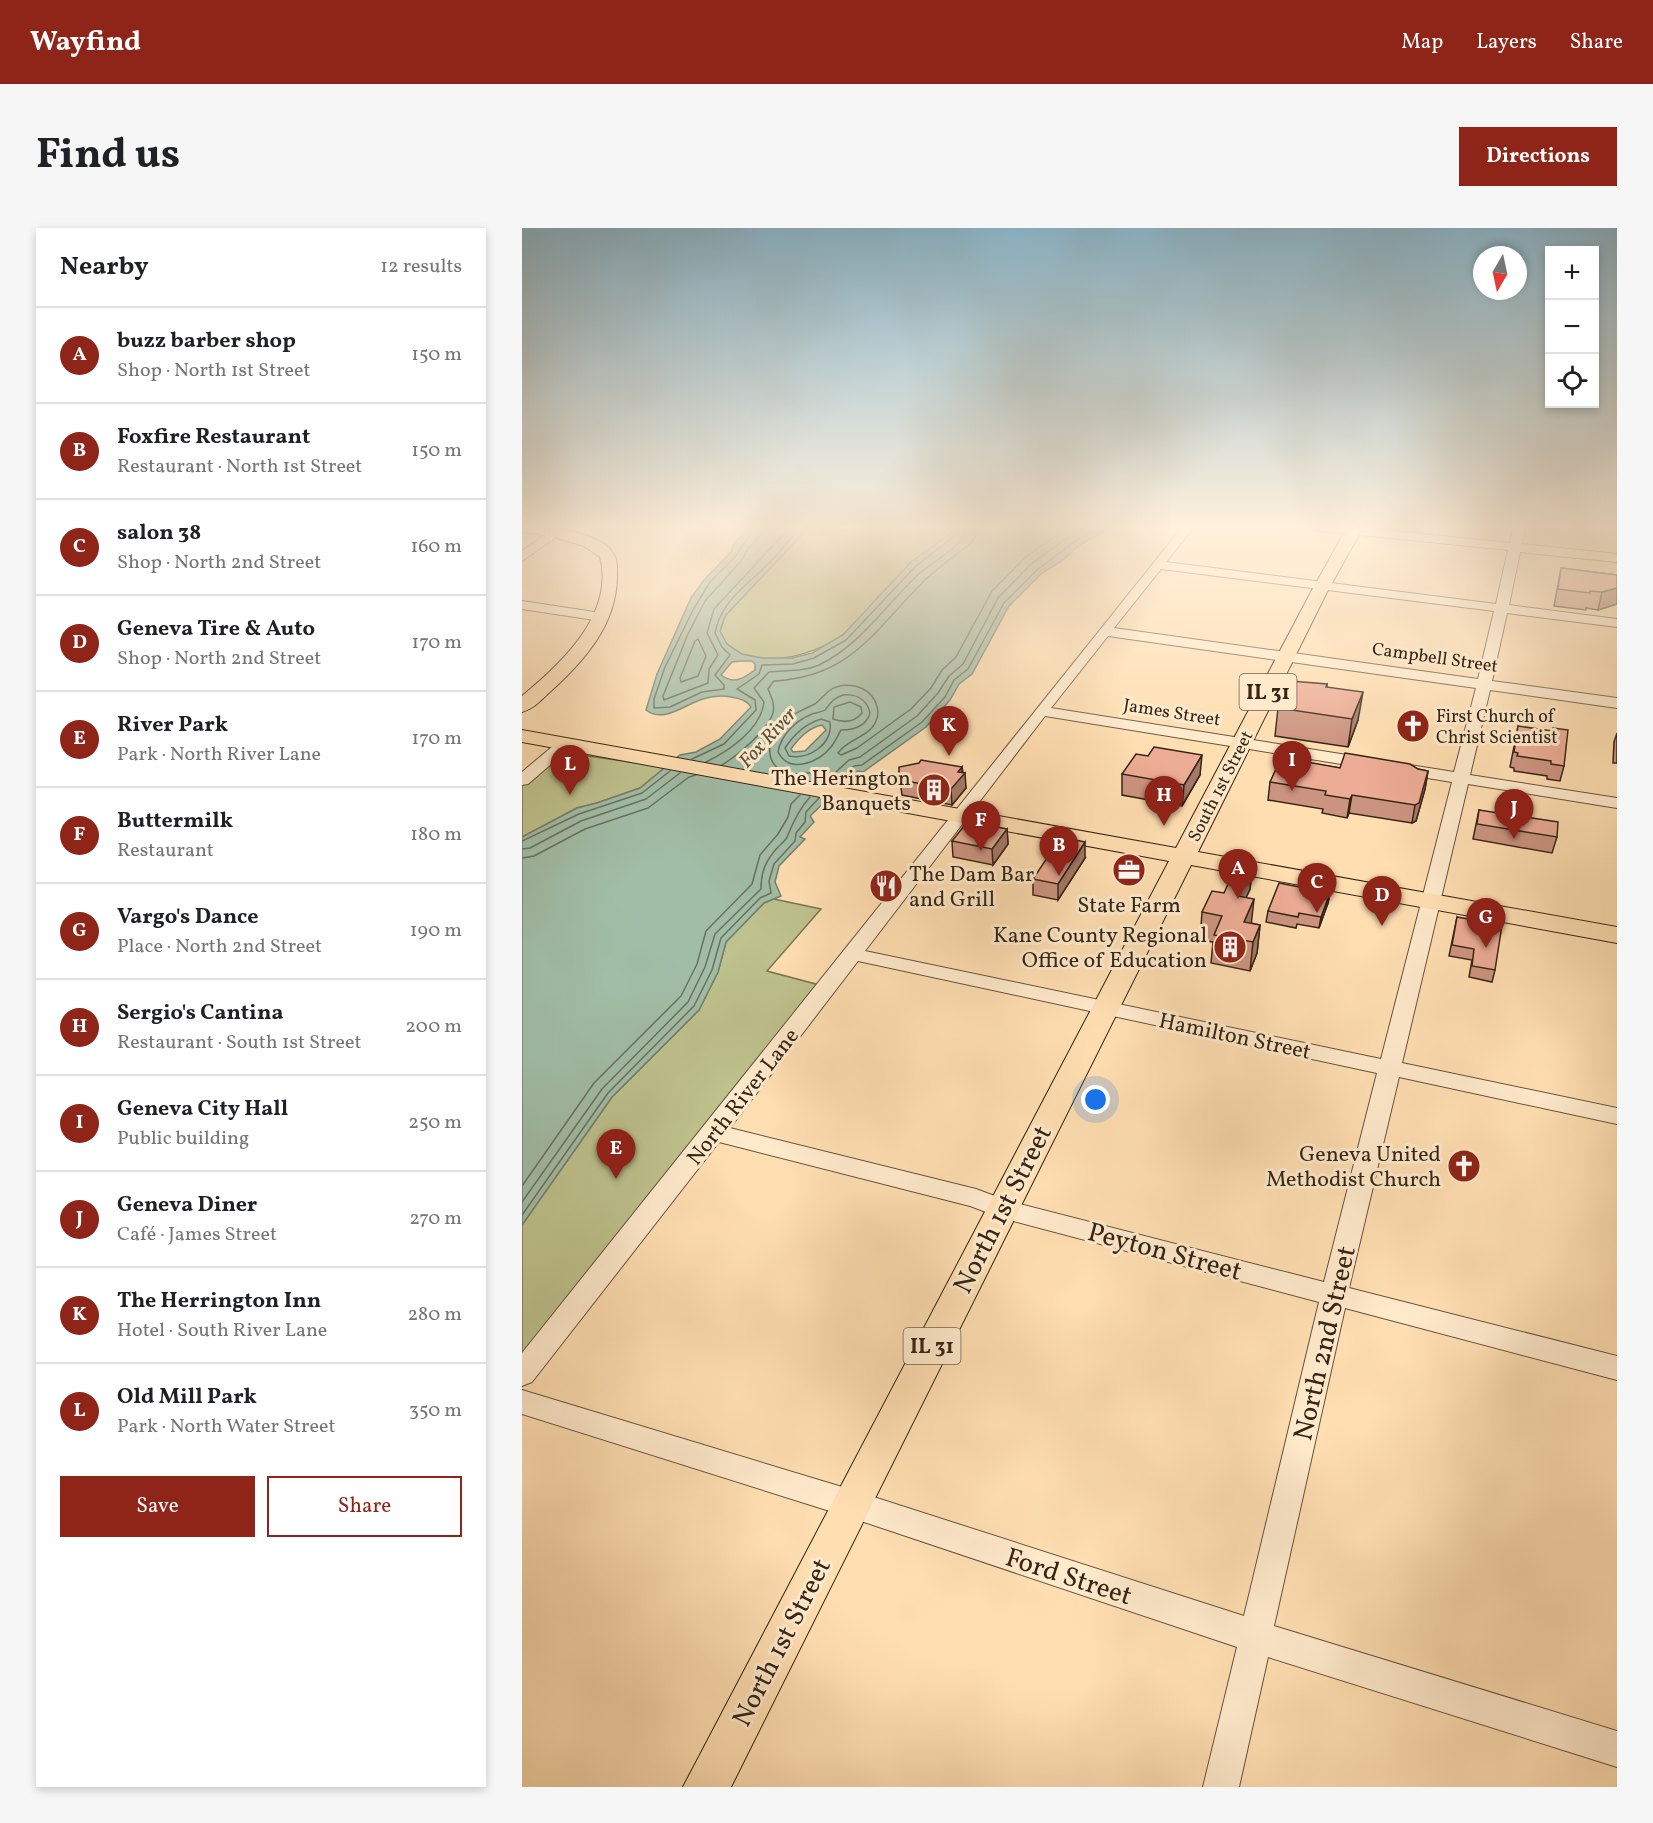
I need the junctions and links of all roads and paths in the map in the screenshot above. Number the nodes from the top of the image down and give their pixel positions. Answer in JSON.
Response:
{"nodes":[{"id":1,"x":606,"y":599,"type":"edge"},
{"id":2,"x":1130,"y":599,"type":"edge"},
{"id":3,"x":1316,"y":599,"type":"edge"},
{"id":4,"x":1426,"y":599,"type":"edge"},
{"id":5,"x":1504,"y":599,"type":"edge"},
{"id":6,"x":522,"y":605,"type":"edge"},
{"id":7,"x":1502,"y":609,"type":"junction"},
{"id":8,"x":601,"y":617,"type":"junction"},
{"id":9,"x":1617,"y":623,"type":"edge"},
{"id":10,"x":1104,"y":631,"type":"junction"},
{"id":11,"x":1286,"y":656,"type":"junction"},
{"id":12,"x":1484,"y":684,"type":"junction"},
{"id":13,"x":1617,"y":703,"type":"edge"},
{"id":14,"x":522,"y":706,"type":"edge"},
{"id":15,"x":1041,"y":711,"type":"junction"},
{"id":16,"x":522,"y":736,"type":"edge"},
{"id":17,"x":1242,"y":742,"type":"junction"},
{"id":18,"x":565,"y":744,"type":"junction"},
{"id":19,"x":1460,"y":777,"type":"junction"},
{"id":20,"x":522,"y":780,"type":"edge"},
{"id":21,"x":1617,"y":803,"type":"edge"},
{"id":22,"x":960,"y":815,"type":"junction"},
{"id":23,"x":1184,"y":856,"type":"junction"},
{"id":24,"x":1430,"y":901,"type":"junction"},
{"id":25,"x":1617,"y":935,"type":"edge"},
{"id":26,"x":853,"y":954,"type":"junction"},
{"id":27,"x":1106,"y":1007,"type":"junction"},
{"id":28,"x":1389,"y":1068,"type":"junction"},
{"id":29,"x":1617,"y":1116,"type":"edge"},
{"id":30,"x":714,"y":1132,"type":"junction"},
{"id":31,"x":1002,"y":1209,"type":"junction"},
{"id":32,"x":1334,"y":1295,"type":"junction"},
{"id":33,"x":1617,"y":1368,"type":"edge"},
{"id":34,"x":522,"y":1374,"type":"edge"},
{"id":35,"x":522,"y":1402,"type":"edge"},
{"id":36,"x":852,"y":1504,"type":"junction"},
{"id":37,"x":1257,"y":1637,"type":"junction"},
{"id":38,"x":1617,"y":1749,"type":"edge"},
{"id":39,"x":706,"y":1787,"type":"edge"},
{"id":40,"x":1221,"y":1787,"type":"edge"}],
"edges":[{"from":1,"to":8,"type":"main road"},
{"from":2,"to":10,"type":"street","name":"North River Lane"},
{"from":3,"to":11,"type":"main road","name":"South 1st Street","number":"IL 31"},
{"from":4,"to":7,"type":"street"},
{"from":5,"to":7,"type":"street","name":"North 2nd Street"},
{"from":6,"to":8,"type":"street"},
{"from":7,"to":9,"type":"street"},
{"from":7,"to":12,"type":"street","name":"North 2nd Street"},
{"from":8,"to":14,"type":"main road"},
{"from":10,"to":11,"type":"street","name":"Campbell Street"},
{"from":10,"to":15,"type":"street","name":"North River Lane"},
{"from":11,"to":12,"type":"street","name":"Campbell Street"},
{"from":11,"to":17,"type":"main road","name":"South 1st Street","number":"IL 31"},
{"from":12,"to":13,"type":"street","name":"Campbell Street"},
{"from":12,"to":19,"type":"street","name":"North 2nd Street"},
{"from":15,"to":17,"type":"street","name":"James Street"},
{"from":15,"to":22,"type":"street","name":"North River Lane"},
{"from":16,"to":18,"type":"main road"},
{"from":17,"to":19,"type":"street","name":"James Street"},
{"from":17,"to":23,"type":"main road","name":"South 1st Street","number":"IL 31"},
{"from":18,"to":20,"type":"street"},
{"from":18,"to":22,"type":"main road"},
{"from":19,"to":21,"type":"street","name":"James Street"},
{"from":19,"to":24,"type":"street","name":"North 2nd Street"},
{"from":22,"to":23,"type":"main road"},
{"from":22,"to":26,"type":"street","name":"North River Lane"},
{"from":23,"to":24,"type":"main road"},
{"from":23,"to":27,"type":"main road","name":"North 1st Street","number":"IL 31"},
{"from":24,"to":25,"type":"main road"},
{"from":24,"to":28,"type":"street","name":"North 2nd Street"},
{"from":26,"to":27,"type":"street","name":"Hamilton Street"},
{"from":26,"to":30,"type":"street","name":"North River Lane"},
{"from":27,"to":28,"type":"street","name":"Hamilton Street"},
{"from":27,"to":31,"type":"main road","name":"North 1st Street","number":"IL 31"},
{"from":28,"to":29,"type":"street","name":"Hamilton Street"},
{"from":28,"to":32,"type":"street","name":"North 2nd Street"},
{"from":30,"to":31,"type":"street","name":"Peyton Street"},
{"from":30,"to":34,"type":"street","name":"North River Lane"},
{"from":31,"to":32,"type":"street","name":"Peyton Street"},
{"from":31,"to":36,"type":"main road","name":"North 1st Street","number":"IL 31"},
{"from":32,"to":33,"type":"street","name":"Peyton Street"},
{"from":32,"to":37,"type":"street","name":"North 2nd Street"},
{"from":35,"to":36,"type":"street","name":"Ford Street"},
{"from":36,"to":37,"type":"street","name":"Ford Street"},
{"from":36,"to":39,"type":"main road","name":"North 1st Street","number":"IL 31"},
{"from":37,"to":38,"type":"street","name":"Ford Street"},
{"from":37,"to":40,"type":"street","name":"North 2nd Street"}]}
